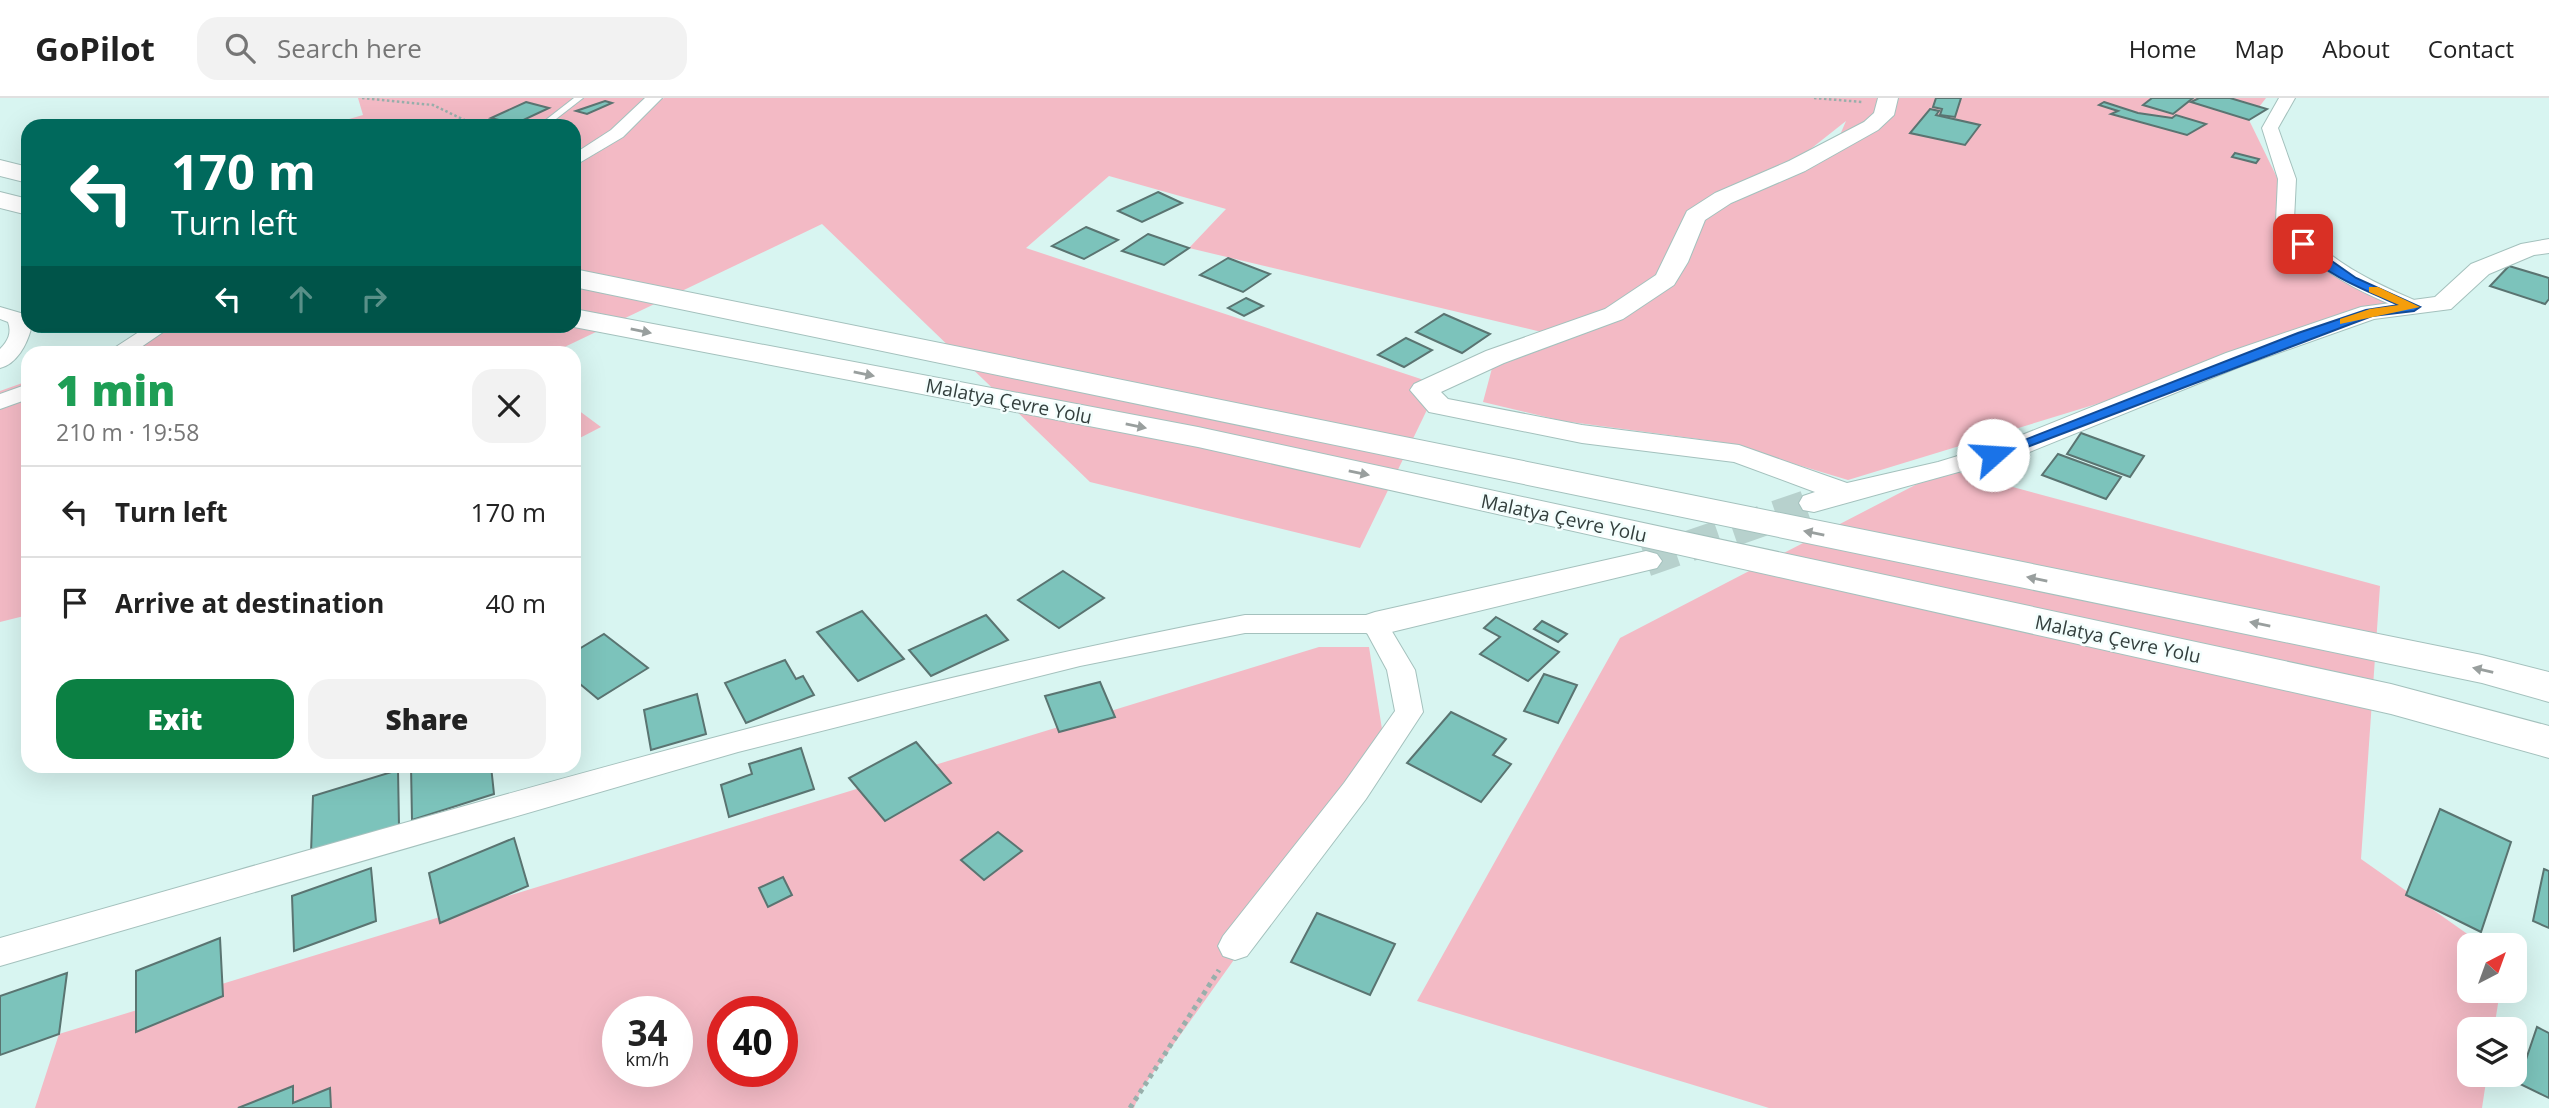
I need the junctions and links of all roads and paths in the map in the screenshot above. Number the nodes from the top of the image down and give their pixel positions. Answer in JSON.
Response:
{"nodes":[{"id":1,"x":362,"y":98,"type":"edge"},
{"id":2,"x":579,"y":98,"type":"edge"},
{"id":3,"x":654,"y":98,"type":"edge"},
{"id":4,"x":1814,"y":98,"type":"edge"},
{"id":5,"x":2287,"y":98,"type":"edge"},
{"id":6,"x":1888,"y":101,"type":"edge"},
{"id":7,"x":462,"y":119,"type":"edge"},
{"id":8,"x":551,"y":119,"type":"edge"},
{"id":9,"x":581,"y":157,"type":"edge"},
{"id":10,"x":0,"y":168,"type":"edge"},
{"id":11,"x":21,"y":173,"type":"edge"},
{"id":12,"x":0,"y":200,"type":"edge"},
{"id":13,"x":21,"y":205,"type":"edge"},
{"id":14,"x":2549,"y":246,"type":"edge"},
{"id":15,"x":581,"y":279,"type":"edge"},
{"id":16,"x":2414,"y":307,"type":"junction"},
{"id":17,"x":0,"y":313,"type":"edge"},
{"id":18,"x":581,"y":319,"type":"edge"},
{"id":19,"x":150,"y":333,"type":"edge"},
{"id":20,"x":128,"y":346,"type":"edge"},
{"id":21,"x":0,"y":362,"type":"edge"},
{"id":22,"x":21,"y":394,"type":"edge"},
{"id":23,"x":0,"y":402,"type":"edge"},
{"id":24,"x":1845,"y":493,"type":"junction"},
{"id":25,"x":1814,"y":503,"type":"tunnel mouth"},
{"id":26,"x":1646,"y":561,"type":"tunnel mouth"},
{"id":27,"x":1375,"y":624,"type":"junction"},
{"id":28,"x":2549,"y":687,"type":"edge"},
{"id":29,"x":2549,"y":742,"type":"edge"},
{"id":30,"x":1235,"y":946,"type":"joint"},
{"id":31,"x":0,"y":952,"type":"edge"},
{"id":32,"x":1130,"y":1108,"type":"edge"}],
"edges":[{"from":1,"to":7,"type":"path"},
{"from":2,"to":8,"type":"lane"},
{"from":3,"to":9,"type":"street"},
{"from":4,"to":6,"type":"path"},
{"from":5,"to":16,"type":"street"},
{"from":6,"to":24,"type":"street"},
{"from":10,"to":11,"type":"highway"},
{"from":12,"to":13,"type":"highway"},
{"from":14,"to":16,"type":"street"},
{"from":28,"to":15,"type":"highway","name":"Malatya Çevre Yolu","one_way":true},
{"from":16,"to":24,"type":"street"},
{"from":17,"to":21,"type":"street"},
{"from":18,"to":29,"type":"highway","name":"Malatya Çevre Yolu","one_way":true},
{"from":19,"to":20,"type":"street"},
{"from":22,"to":23,"type":"street"},
{"from":24,"to":25,"type":"street"},
{"from":26,"to":27,"type":"street"},
{"from":27,"to":30,"type":"street"},
{"from":27,"to":31,"type":"street"},
{"from":30,"to":32,"type":"path"}]}
